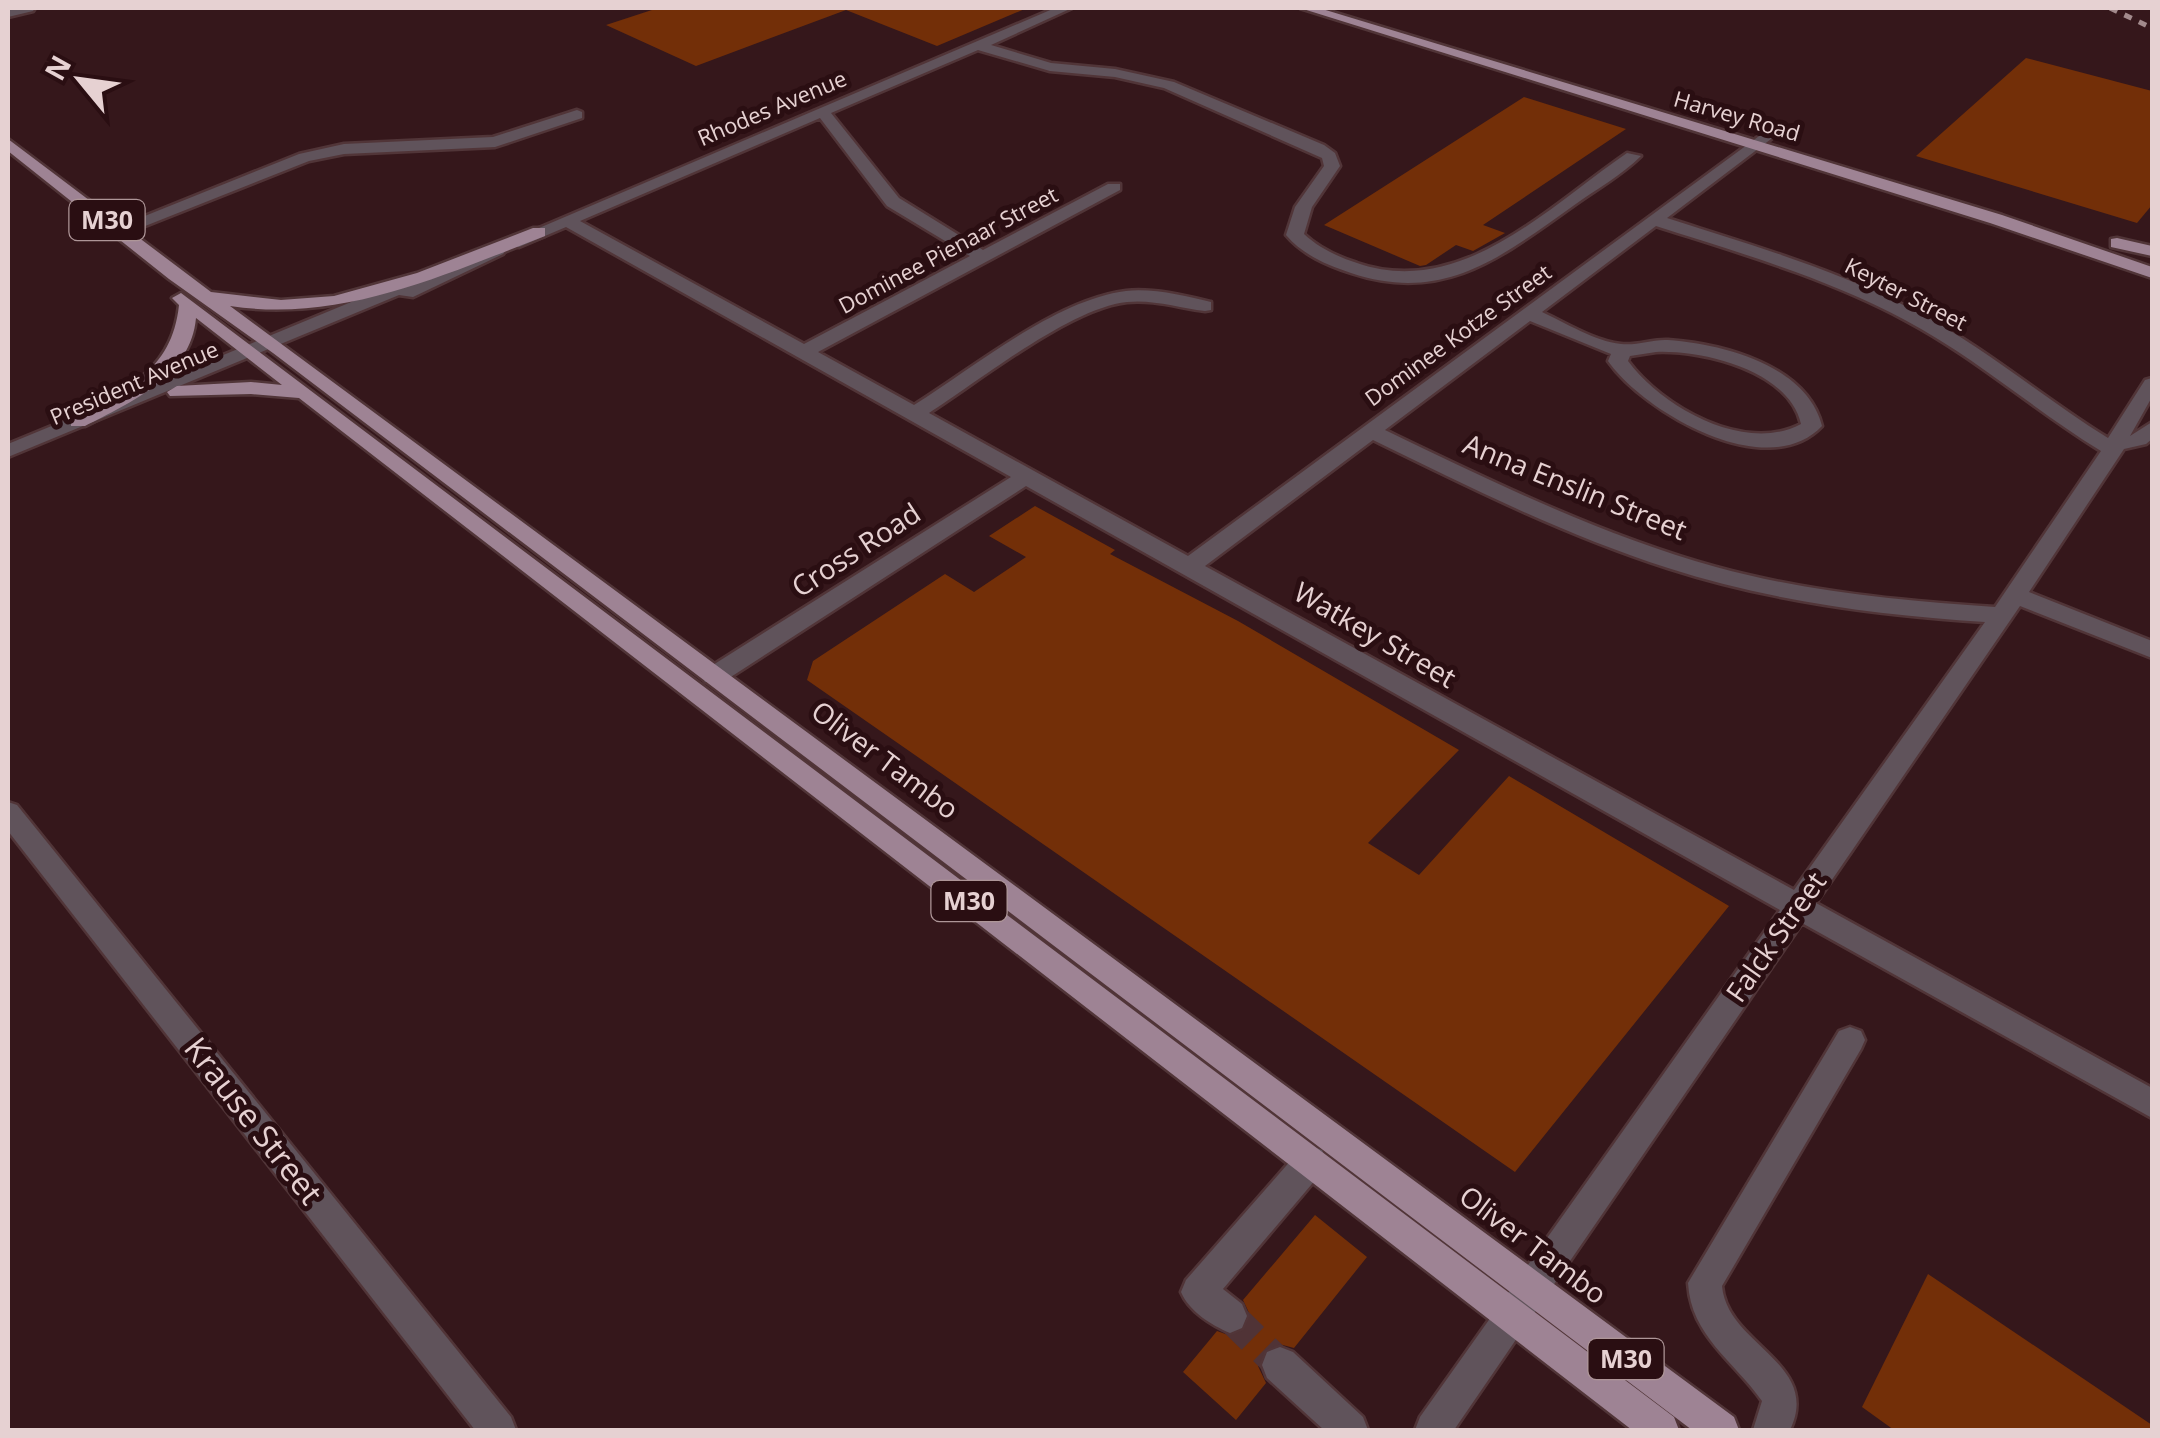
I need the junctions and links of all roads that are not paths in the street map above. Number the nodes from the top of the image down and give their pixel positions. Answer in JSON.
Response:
{"nodes":[{"id":1,"x":28,"y":8,"type":"edge"},
{"id":2,"x":1065,"y":8,"type":"edge"},
{"id":3,"x":1306,"y":8,"type":"edge"},
{"id":4,"x":1351,"y":8,"type":"edge"},
{"id":5,"x":8,"y":14,"type":"edge"},
{"id":6,"x":977,"y":46,"type":"junction"},
{"id":7,"x":822,"y":111,"type":"junction"},
{"id":8,"x":577,"y":115,"type":"dead end"},
{"id":9,"x":1760,"y":140,"type":"junction"},
{"id":10,"x":8,"y":144,"type":"edge"},
{"id":11,"x":1633,"y":156,"type":"dead end"},
{"id":12,"x":8,"y":164,"type":"edge"},
{"id":13,"x":1114,"y":186,"type":"dead end"},
{"id":14,"x":58,"y":191,"type":"junction"},
{"id":15,"x":566,"y":220,"type":"junction"},
{"id":16,"x":1656,"y":220,"type":"junction"},
{"id":17,"x":119,"y":230,"type":"junction"},
{"id":18,"x":538,"y":232,"type":"junction"},
{"id":19,"x":2152,"y":254,"type":"edge"},
{"id":20,"x":983,"y":256,"type":"junction"},
{"id":21,"x":2152,"y":273,"type":"edge"},
{"id":22,"x":197,"y":300,"type":"junction"},
{"id":23,"x":1206,"y":306,"type":"dead end"},
{"id":24,"x":1530,"y":314,"type":"junction"},
{"id":25,"x":265,"y":350,"type":"junction"},
{"id":26,"x":1622,"y":351,"type":"junction"},
{"id":27,"x":803,"y":352,"type":"junction"},
{"id":28,"x":2152,"y":384,"type":"edge"},
{"id":29,"x":177,"y":392,"type":"junction"},
{"id":30,"x":305,"y":393,"type":"junction"},
{"id":31,"x":916,"y":413,"type":"junction"},
{"id":32,"x":78,"y":422,"type":"junction"},
{"id":33,"x":1370,"y":430,"type":"junction"},
{"id":34,"x":2136,"y":442,"type":"edge"},
{"id":35,"x":8,"y":451,"type":"edge"},
{"id":36,"x":8,"y":463,"type":"edge"},
{"id":37,"x":1029,"y":475,"type":"junction"},
{"id":38,"x":1191,"y":565,"type":"junction"},
{"id":39,"x":2008,"y":605,"type":"junction"},
{"id":40,"x":2152,"y":650,"type":"edge"},
{"id":41,"x":714,"y":676,"type":"junction"},
{"id":42,"x":8,"y":812,"type":"edge"},
{"id":43,"x":1796,"y":908,"type":"junction"},
{"id":44,"x":1850,"y":1040,"type":"dead end"},
{"id":45,"x":2152,"y":1104,"type":"edge"},
{"id":46,"x":1311,"y":1161,"type":"junction"},
{"id":47,"x":1522,"y":1301,"type":"junction"},
{"id":48,"x":1230,"y":1316,"type":"tunnel mouth"},
{"id":49,"x":1280,"y":1365,"type":"tunnel mouth"},
{"id":50,"x":498,"y":1430,"type":"edge"},
{"id":51,"x":1350,"y":1430,"type":"edge"},
{"id":52,"x":1433,"y":1430,"type":"edge"},
{"id":53,"x":1661,"y":1430,"type":"edge"},
{"id":54,"x":1720,"y":1430,"type":"edge"},
{"id":55,"x":1771,"y":1430,"type":"edge"}],
"edges":[{"from":1,"to":5,"type":"street"},
{"from":2,"to":6,"type":"street","name":"Rhodes Avenue"},
{"from":3,"to":9,"type":"main road","name":"Harvey Road"},
{"from":4,"to":9,"type":"main road","name":"Harvey Road"},
{"from":6,"to":7,"type":"street","name":"Rhodes Avenue"},
{"from":6,"to":11,"type":"street"},
{"from":7,"to":15,"type":"street","name":"Rhodes Avenue"},
{"from":7,"to":20,"type":"street"},
{"from":8,"to":17,"type":"street"},
{"from":9,"to":16,"type":"street","name":"Dominee Kotze Street"},
{"from":9,"to":19,"type":"main road","name":"Harvey Road"},
{"from":9,"to":21,"type":"main road","name":"Harvey Road"},
{"from":10,"to":14,"type":"main road","name":"Oliver Tambo","number":"M30"},
{"from":12,"to":14,"type":"main road","name":"Oliver Tambo","number":"M30"},
{"from":13,"to":20,"type":"street","name":"Dominee Pienaar Street"},
{"from":14,"to":17,"type":"main road","name":"Oliver Tambo","number":"M30"},
{"from":14,"to":22,"type":"main road","name":"Oliver Tambo","number":"M30"},
{"from":15,"to":18,"type":"street","name":"Rhodes Avenue"},
{"from":15,"to":27,"type":"street","name":"Watkey Street"},
{"from":16,"to":24,"type":"street","name":"Dominee Kotze Street"},
{"from":16,"to":34,"type":"street","name":"Keyter Street"},
{"from":17,"to":22,"type":"main road","name":"Oliver Tambo","number":"M30"},
{"from":18,"to":22,"type":"main road"},
{"from":18,"to":25,"type":"street","name":"Rhodes Avenue"},
{"from":20,"to":27,"type":"street","name":"Dominee Pienaar Street"},
{"from":22,"to":25,"type":"main road","name":"Oliver Tambo","number":"M30"},
{"from":22,"to":32,"type":"main road"},
{"from":23,"to":31,"type":"street"},
{"from":24,"to":26,"type":"street"},
{"from":24,"to":33,"type":"street","name":"Dominee Kotze Street"},
{"from":25,"to":29,"type":"street","name":"President Avenue"},
{"from":25,"to":30,"type":"main road","name":"Oliver Tambo","number":"M30"},
{"from":25,"to":32,"type":"street","name":"President Avenue"},
{"from":25,"to":41,"type":"main road","name":"Oliver Tambo","number":"M30"},
{"from":26,"to":26,"type":"street"},
{"from":27,"to":31,"type":"street","name":"Watkey Street"},
{"from":28,"to":34,"type":"street","name":"Falck Street"},
{"from":29,"to":30,"type":"main road"},
{"from":29,"to":36,"type":"street","name":"President Avenue"},
{"from":30,"to":46,"type":"main road","name":"Oliver Tambo","number":"M30"},
{"from":31,"to":37,"type":"street","name":"Watkey Street"},
{"from":32,"to":35,"type":"street","name":"President Avenue"},
{"from":33,"to":38,"type":"street","name":"Dominee Kotze Street"},
{"from":33,"to":39,"type":"street","name":"Anna Enslin Street"},
{"from":34,"to":39,"type":"street","name":"Falck Street"},
{"from":37,"to":38,"type":"street","name":"Watkey Street"},
{"from":37,"to":41,"type":"street","name":"Cross Road"},
{"from":38,"to":43,"type":"street","name":"Watkey Street"},
{"from":39,"to":40,"type":"street","name":"Anna Enslin Street"},
{"from":39,"to":43,"type":"street","name":"Falck Street"},
{"from":41,"to":47,"type":"main road","name":"Oliver Tambo","number":"M30"},
{"from":42,"to":50,"type":"street","name":"Krause Street"},
{"from":43,"to":45,"type":"street","name":"Watkey Street"},
{"from":43,"to":47,"type":"street","name":"Falck Street"},
{"from":44,"to":55,"type":"street"},
{"from":46,"to":47,"type":"main road","name":"Oliver Tambo","number":"M30"},
{"from":46,"to":48,"type":"street"},
{"from":47,"to":52,"type":"street","name":"Falck Street"},
{"from":47,"to":53,"type":"main road","name":"Oliver Tambo","number":"M30"},
{"from":47,"to":54,"type":"main road","name":"Oliver Tambo","number":"M30"},
{"from":49,"to":51,"type":"street"}]}
